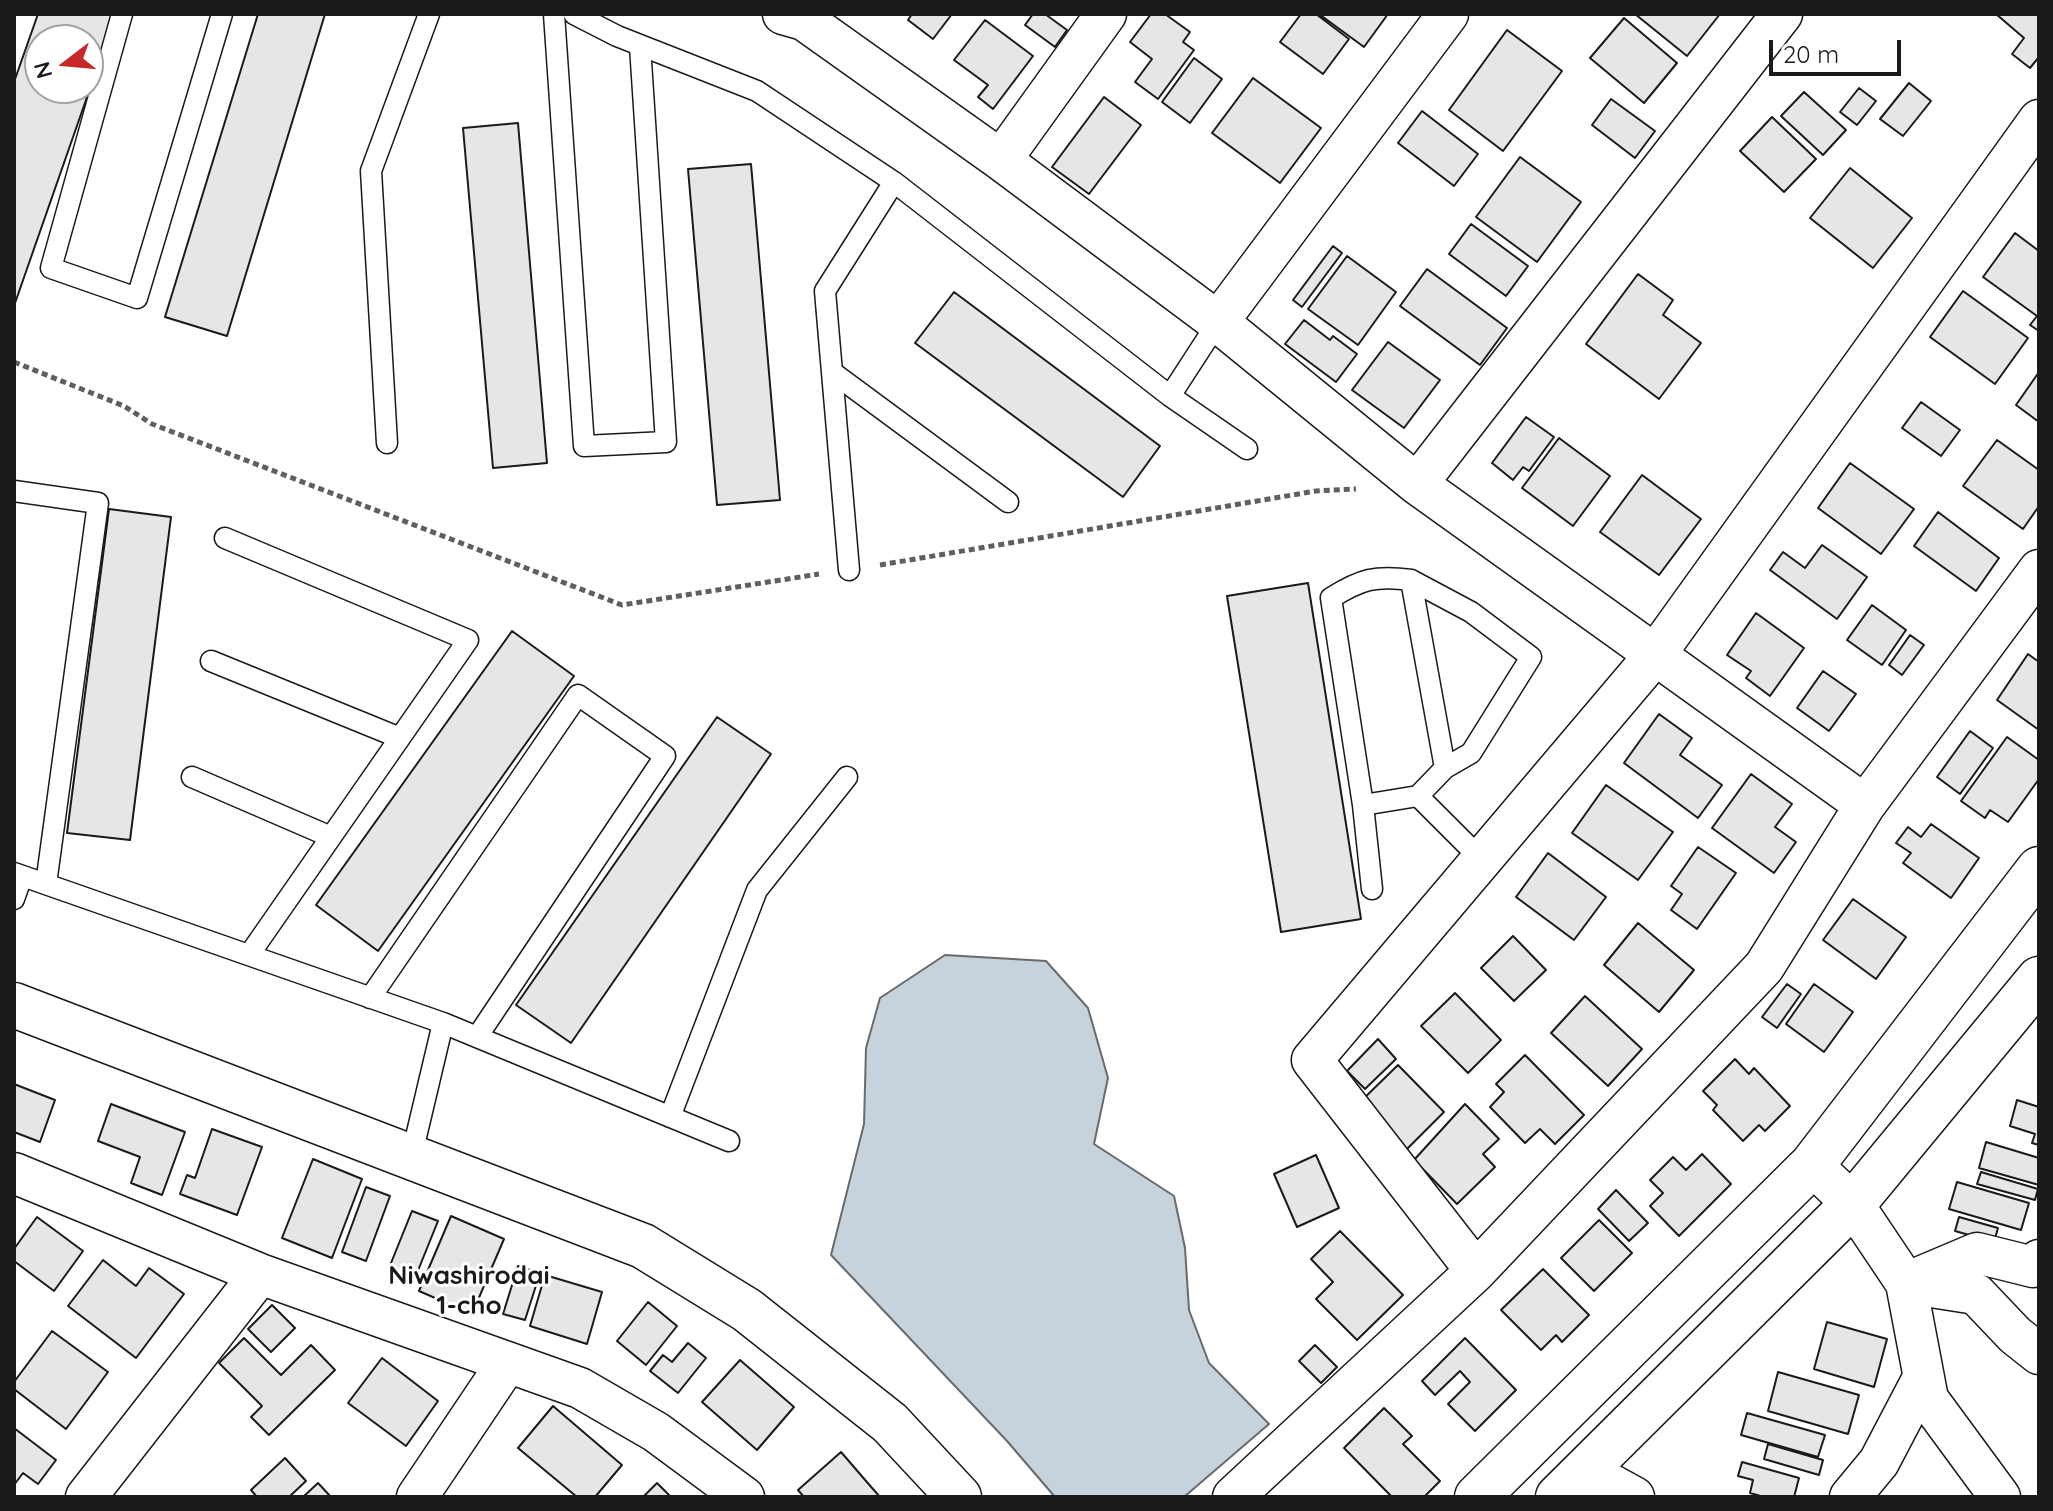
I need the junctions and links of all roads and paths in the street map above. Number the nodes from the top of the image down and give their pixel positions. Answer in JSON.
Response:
{"nodes":[{"id":1,"x":122,"y":14,"type":"edge"},
{"id":2,"x":222,"y":14,"type":"edge"},
{"id":3,"x":429,"y":14,"type":"edge"},
{"id":4,"x":554,"y":14,"type":"edge"},
{"id":5,"x":574,"y":14,"type":"edge"},
{"id":6,"x":783,"y":14,"type":"edge"},
{"id":7,"x":1106,"y":14,"type":"edge"},
{"id":8,"x":1448,"y":14,"type":"edge"},
{"id":9,"x":1782,"y":14,"type":"edge"},
{"id":10,"x":640,"y":46,"type":"junction"},
{"id":11,"x":2039,"y":120,"type":"edge"},
{"id":12,"x":1001,"y":160,"type":"junction"},
{"id":13,"x":894,"y":182,"type":"junction"},
{"id":14,"x":1218,"y":322,"type":"junction"},
{"id":15,"x":14,"y":362,"type":"edge"},
{"id":16,"x":832,"y":372,"type":"junction"},
{"id":17,"x":1170,"y":396,"type":"junction"},
{"id":18,"x":387,"y":443,"type":"dead end"},
{"id":19,"x":1247,"y":449,"type":"dead end"},
{"id":20,"x":1417,"y":484,"type":"junction"},
{"id":21,"x":14,"y":491,"type":"edge"},
{"id":22,"x":1008,"y":502,"type":"dead end"},
{"id":23,"x":225,"y":538,"type":"dead end"},
{"id":24,"x":849,"y":570,"type":"junction"},
{"id":25,"x":2039,"y":570,"type":"edge"},
{"id":26,"x":1411,"y":580,"type":"junction"},
{"id":27,"x":1655,"y":655,"type":"junction"},
{"id":28,"x":211,"y":661,"type":"dead end"},
{"id":29,"x":400,"y":738,"type":"junction"},
{"id":30,"x":1445,"y":768,"type":"junction"},
{"id":31,"x":192,"y":777,"type":"dead end"},
{"id":32,"x":847,"y":777,"type":"dead end"},
{"id":33,"x":1418,"y":796,"type":"junction"},
{"id":34,"x":1363,"y":805,"type":"junction"},
{"id":35,"x":1865,"y":805,"type":"junction"},
{"id":36,"x":331,"y":837,"type":"junction"},
{"id":37,"x":1482,"y":860,"type":"junction"},
{"id":38,"x":2039,"y":869,"type":"edge"},
{"id":39,"x":18,"y":875,"type":"edge"},
{"id":40,"x":46,"y":884,"type":"junction"},
{"id":41,"x":1372,"y":889,"type":"dead end"},
{"id":42,"x":14,"y":899,"type":"edge"},
{"id":43,"x":249,"y":955,"type":"junction"},
{"id":44,"x":2039,"y":979,"type":"edge"},
{"id":45,"x":370,"y":998,"type":"junction"},
{"id":46,"x":14,"y":1005,"type":"edge"},
{"id":47,"x":443,"y":1023,"type":"junction"},
{"id":48,"x":477,"y":1037,"type":"junction"},
{"id":49,"x":670,"y":1117,"type":"junction"},
{"id":50,"x":729,"y":1141,"type":"dead end"},
{"id":51,"x":411,"y":1158,"type":"junction"},
{"id":52,"x":1812,"y":1165,"type":"junction"},
{"id":53,"x":14,"y":1173,"type":"edge"},
{"id":54,"x":1853,"y":1204,"type":"junction"},
{"id":55,"x":2039,"y":1260,"type":"edge"},
{"id":56,"x":1476,"y":1271,"type":"junction"},
{"id":57,"x":260,"y":1274,"type":"junction"},
{"id":58,"x":1906,"y":1283,"type":"junction"},
{"id":59,"x":2039,"y":1354,"type":"edge"},
{"id":60,"x":507,"y":1363,"type":"junction"},
{"id":61,"x":1923,"y":1378,"type":"junction"},
{"id":62,"x":1572,"y":1484,"type":"edge"},
{"id":63,"x":86,"y":1497,"type":"edge"},
{"id":64,"x":417,"y":1497,"type":"edge"},
{"id":65,"x":744,"y":1497,"type":"edge"},
{"id":66,"x":959,"y":1497,"type":"edge"},
{"id":67,"x":1233,"y":1497,"type":"edge"},
{"id":68,"x":1477,"y":1497,"type":"edge"},
{"id":69,"x":1634,"y":1497,"type":"edge"},
{"id":70,"x":1850,"y":1497,"type":"edge"},
{"id":71,"x":2000,"y":1497,"type":"edge"}],
"edges":[{"from":1,"to":2,"type":"lane"},
{"from":3,"to":18,"type":"lane"},
{"from":4,"to":10,"type":"lane"},
{"from":5,"to":10,"type":"lane"},
{"from":6,"to":12,"type":"street"},
{"from":7,"to":12,"type":"street"},
{"from":8,"to":14,"type":"street"},
{"from":9,"to":20,"type":"street"},
{"from":10,"to":13,"type":"lane"},
{"from":11,"to":27,"type":"street"},
{"from":12,"to":14,"type":"street"},
{"from":13,"to":16,"type":"lane"},
{"from":13,"to":17,"type":"lane"},
{"from":14,"to":17,"type":"lane"},
{"from":14,"to":20,"type":"street"},
{"from":15,"to":24,"type":"path"},
{"from":16,"to":22,"type":"lane"},
{"from":16,"to":24,"type":"lane"},
{"from":17,"to":19,"type":"lane"},
{"from":20,"to":24,"type":"path"},
{"from":20,"to":27,"type":"street"},
{"from":21,"to":40,"type":"lane"},
{"from":23,"to":29,"type":"lane"},
{"from":25,"to":35,"type":"street"},
{"from":26,"to":30,"type":"lane"},
{"from":26,"to":30,"type":"lane"},
{"from":26,"to":34,"type":"lane"},
{"from":27,"to":35,"type":"street"},
{"from":27,"to":37,"type":"street"},
{"from":28,"to":29,"type":"lane"},
{"from":29,"to":36,"type":"lane"},
{"from":30,"to":33,"type":"lane"},
{"from":31,"to":36,"type":"lane"},
{"from":32,"to":49,"type":"lane"},
{"from":33,"to":34,"type":"lane"},
{"from":33,"to":37,"type":"lane"},
{"from":34,"to":41,"type":"lane"},
{"from":35,"to":56,"type":"street"},
{"from":36,"to":43,"type":"lane"},
{"from":37,"to":56,"type":"street"},
{"from":38,"to":52,"type":"street"},
{"from":39,"to":40,"type":"lane"},
{"from":39,"to":42,"type":"lane"},
{"from":40,"to":43,"type":"lane"},
{"from":43,"to":45,"type":"lane"},
{"from":44,"to":54,"type":"street"},
{"from":45,"to":47,"type":"lane"},
{"from":45,"to":48,"type":"lane"},
{"from":46,"to":51,"type":"street"},
{"from":47,"to":48,"type":"lane"},
{"from":47,"to":51,"type":"lane"},
{"from":48,"to":49,"type":"lane"},
{"from":49,"to":50,"type":"lane"},
{"from":51,"to":66,"type":"street"},
{"from":52,"to":54,"type":"street"},
{"from":52,"to":68,"type":"street"},
{"from":53,"to":57,"type":"street"},
{"from":54,"to":58,"type":"street"},
{"from":54,"to":62,"type":"street"},
{"from":55,"to":58,"type":"street"},
{"from":56,"to":67,"type":"street"},
{"from":57,"to":60,"type":"street"},
{"from":57,"to":63,"type":"street"},
{"from":58,"to":59,"type":"street"},
{"from":58,"to":61,"type":"street"},
{"from":60,"to":64,"type":"street"},
{"from":60,"to":65,"type":"street"},
{"from":61,"to":70,"type":"street"},
{"from":61,"to":71,"type":"street"},
{"from":62,"to":69,"type":"street"}]}
